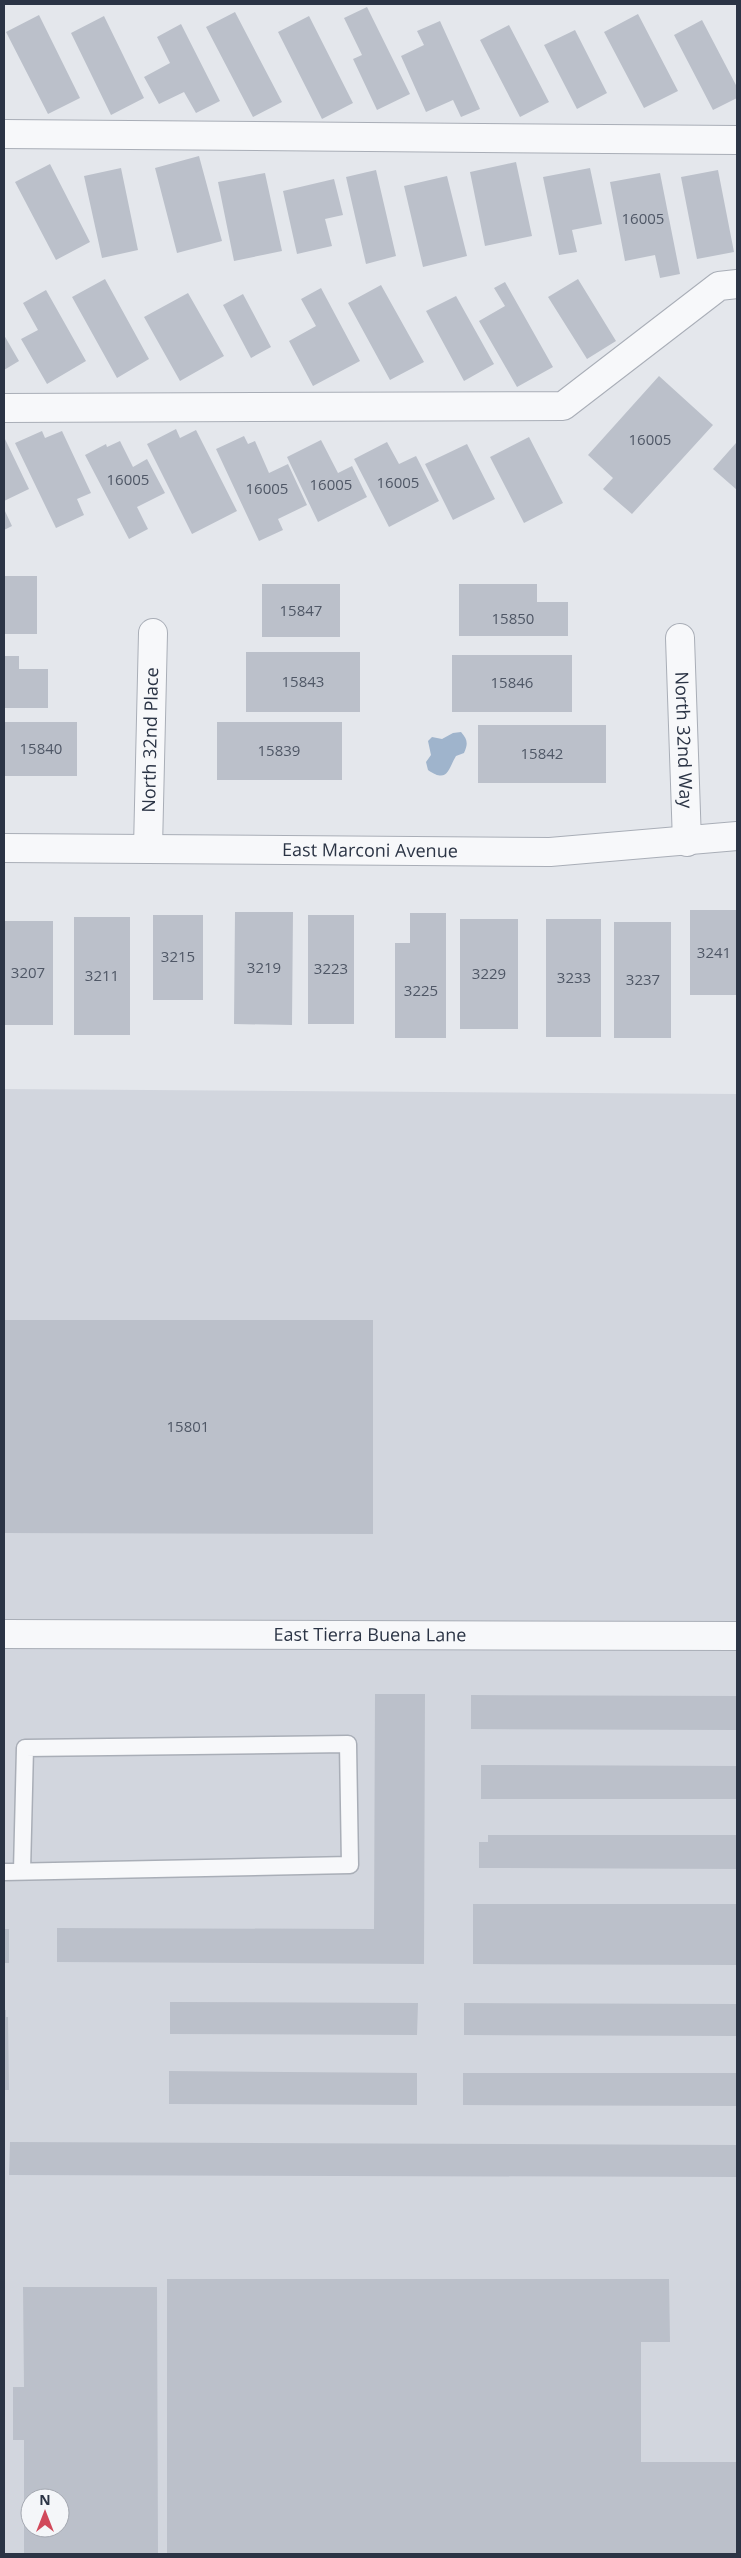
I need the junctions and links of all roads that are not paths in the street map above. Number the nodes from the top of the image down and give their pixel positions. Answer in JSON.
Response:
{"nodes":[{"id":1,"x":4,"y":134,"type":"edge"},
{"id":2,"x":737,"y":140,"type":"edge"},
{"id":3,"x":737,"y":284,"type":"edge"},
{"id":4,"x":4,"y":408,"type":"edge"},
{"id":5,"x":154,"y":632,"type":"dead end"},
{"id":6,"x":680,"y":638,"type":"dead end"},
{"id":7,"x":737,"y":836,"type":"edge"},
{"id":8,"x":686,"y":842,"type":"junction"},
{"id":9,"x":4,"y":848,"type":"edge"},
{"id":10,"x":148,"y":848,"type":"junction"},
{"id":11,"x":4,"y":1634,"type":"edge"},
{"id":12,"x":737,"y":1636,"type":"edge"},
{"id":13,"x":22,"y":1871,"type":"junction"},
{"id":14,"x":4,"y":1872,"type":"edge"}],
"edges":[{"from":1,"to":2,"type":"street"},
{"from":3,"to":4,"type":"street"},
{"from":5,"to":10,"type":"street","name":"North 32nd Place"},
{"from":6,"to":8,"type":"street","name":"North 32nd Way"},
{"from":7,"to":8,"type":"street","name":"East Marconi Avenue"},
{"from":8,"to":10,"type":"street","name":"East Marconi Avenue"},
{"from":9,"to":10,"type":"street","name":"East Marconi Avenue"},
{"from":11,"to":12,"type":"street","name":"East Tierra Buena Lane"},
{"from":13,"to":13,"type":"lane"},
{"from":13,"to":14,"type":"lane"}]}
